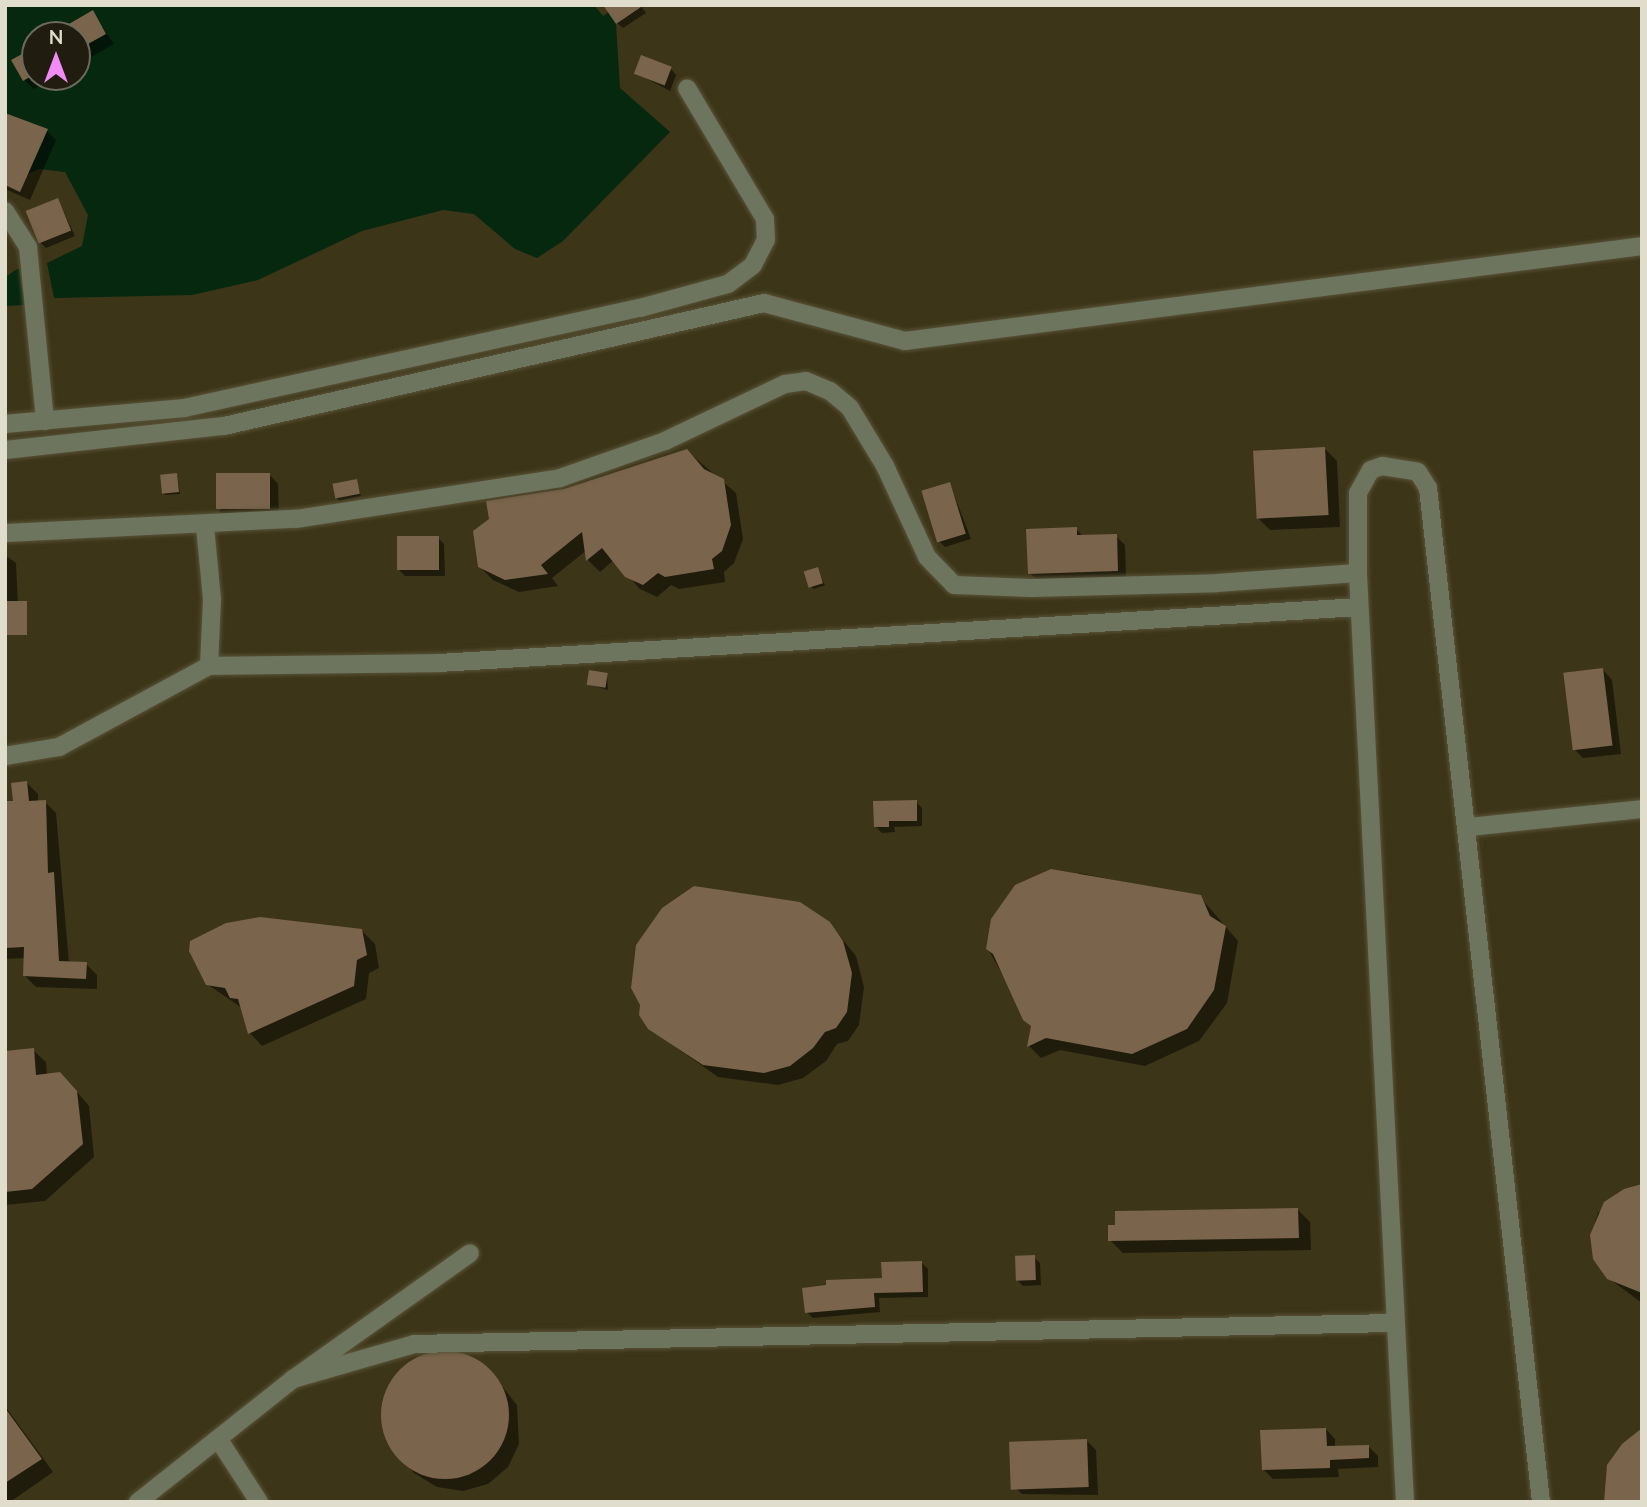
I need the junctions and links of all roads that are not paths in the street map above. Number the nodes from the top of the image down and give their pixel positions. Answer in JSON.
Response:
{"nodes":[{"id":1,"x":687,"y":88,"type":"dead end"},
{"id":2,"x":5,"y":211,"type":"edge"},
{"id":3,"x":1642,"y":246,"type":"edge"},
{"id":4,"x":45,"y":421,"type":"junction"},
{"id":5,"x":5,"y":424,"type":"edge"},
{"id":6,"x":5,"y":450,"type":"edge"},
{"id":7,"x":205,"y":526,"type":"junction"},
{"id":8,"x":5,"y":533,"type":"edge"},
{"id":9,"x":1358,"y":573,"type":"junction"},
{"id":10,"x":1359,"y":607,"type":"junction"},
{"id":11,"x":209,"y":666,"type":"junction"},
{"id":12,"x":5,"y":756,"type":"edge"},
{"id":13,"x":1642,"y":809,"type":"edge"},
{"id":14,"x":1468,"y":827,"type":"junction"},
{"id":15,"x":470,"y":1253,"type":"dead end"},
{"id":16,"x":1395,"y":1323,"type":"junction"},
{"id":17,"x":293,"y":1379,"type":"junction"},
{"id":18,"x":219,"y":1440,"type":"junction"},
{"id":19,"x":138,"y":1502,"type":"edge"},
{"id":20,"x":259,"y":1502,"type":"edge"},
{"id":21,"x":1405,"y":1502,"type":"edge"},
{"id":22,"x":1541,"y":1502,"type":"edge"}],
"edges":[{"from":1,"to":4,"type":"lane"},
{"from":2,"to":4,"type":"lane"},
{"from":3,"to":6,"type":"lane"},
{"from":4,"to":5,"type":"lane"},
{"from":7,"to":8,"type":"lane"},
{"from":7,"to":9,"type":"lane"},
{"from":7,"to":11,"type":"lane"},
{"from":9,"to":10,"type":"lane"},
{"from":9,"to":14,"type":"lane"},
{"from":10,"to":11,"type":"lane"},
{"from":10,"to":16,"type":"lane"},
{"from":11,"to":12,"type":"lane"},
{"from":13,"to":14,"type":"lane"},
{"from":14,"to":22,"type":"lane"},
{"from":15,"to":17,"type":"lane"},
{"from":16,"to":17,"type":"lane"},
{"from":16,"to":21,"type":"lane"},
{"from":17,"to":18,"type":"lane"},
{"from":18,"to":19,"type":"lane"},
{"from":18,"to":20,"type":"lane"}]}
